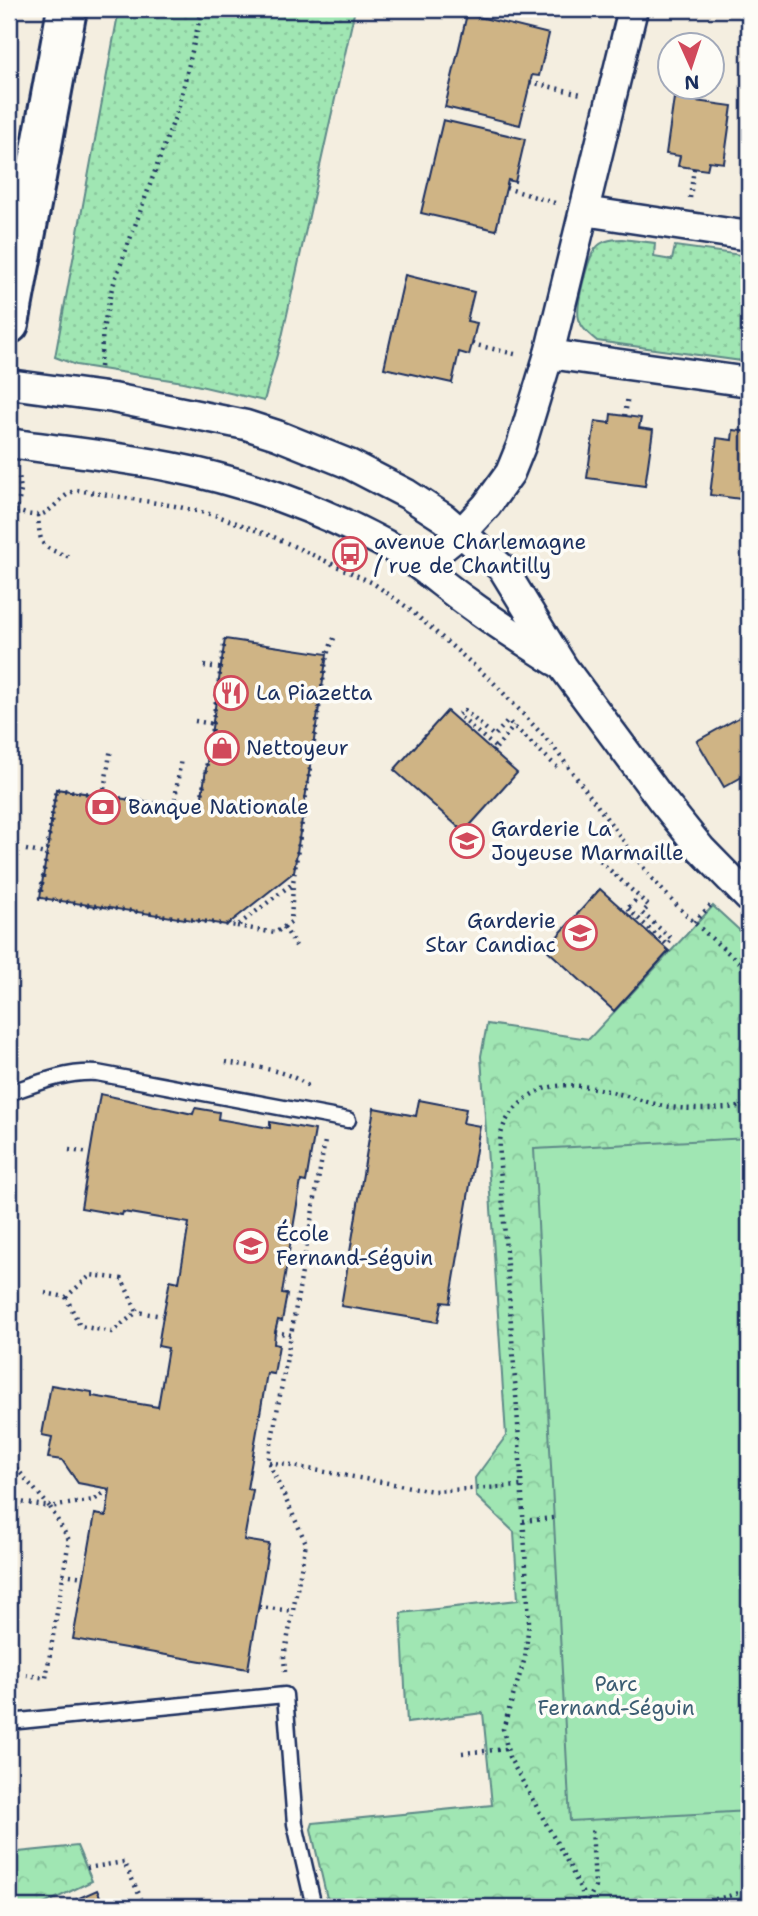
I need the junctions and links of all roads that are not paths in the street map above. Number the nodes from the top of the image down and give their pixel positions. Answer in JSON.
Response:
{"nodes":[{"id":1,"x":66,"y":9,"type":"edge"},
{"id":2,"x":633,"y":9,"type":"edge"},
{"id":3,"x":584,"y":211,"type":"junction"},
{"id":4,"x":749,"y":236,"type":"edge"},
{"id":5,"x":9,"y":324,"type":"edge"},
{"id":6,"x":535,"y":355,"type":"junction"},
{"id":7,"x":749,"y":382,"type":"edge"},
{"id":8,"x":9,"y":384,"type":"edge"},
{"id":9,"x":9,"y":443,"type":"edge"},
{"id":10,"x":462,"y":532,"type":"junction"},
{"id":11,"x":421,"y":565,"type":"junction"},
{"id":12,"x":563,"y":667,"type":"junction"},
{"id":13,"x":743,"y":882,"type":"edge"},
{"id":14,"x":9,"y":1093,"type":"edge"},
{"id":15,"x":348,"y":1120,"type":"dead end"},
{"id":16,"x":9,"y":1722,"type":"edge"},
{"id":17,"x":314,"y":1907,"type":"edge"}],
"edges":[{"from":1,"to":5,"type":"street"},
{"from":2,"to":3,"type":"street"},
{"from":3,"to":4,"type":"street"},
{"from":3,"to":6,"type":"street"},
{"from":6,"to":7,"type":"street"},
{"from":6,"to":10,"type":"street"},
{"from":8,"to":10,"type":"street"},
{"from":9,"to":11,"type":"street"},
{"from":10,"to":11,"type":"street"},
{"from":10,"to":12,"type":"street"},
{"from":11,"to":12,"type":"street"},
{"from":12,"to":13,"type":"street"},
{"from":14,"to":15,"type":"lane"},
{"from":16,"to":17,"type":"lane"}]}
